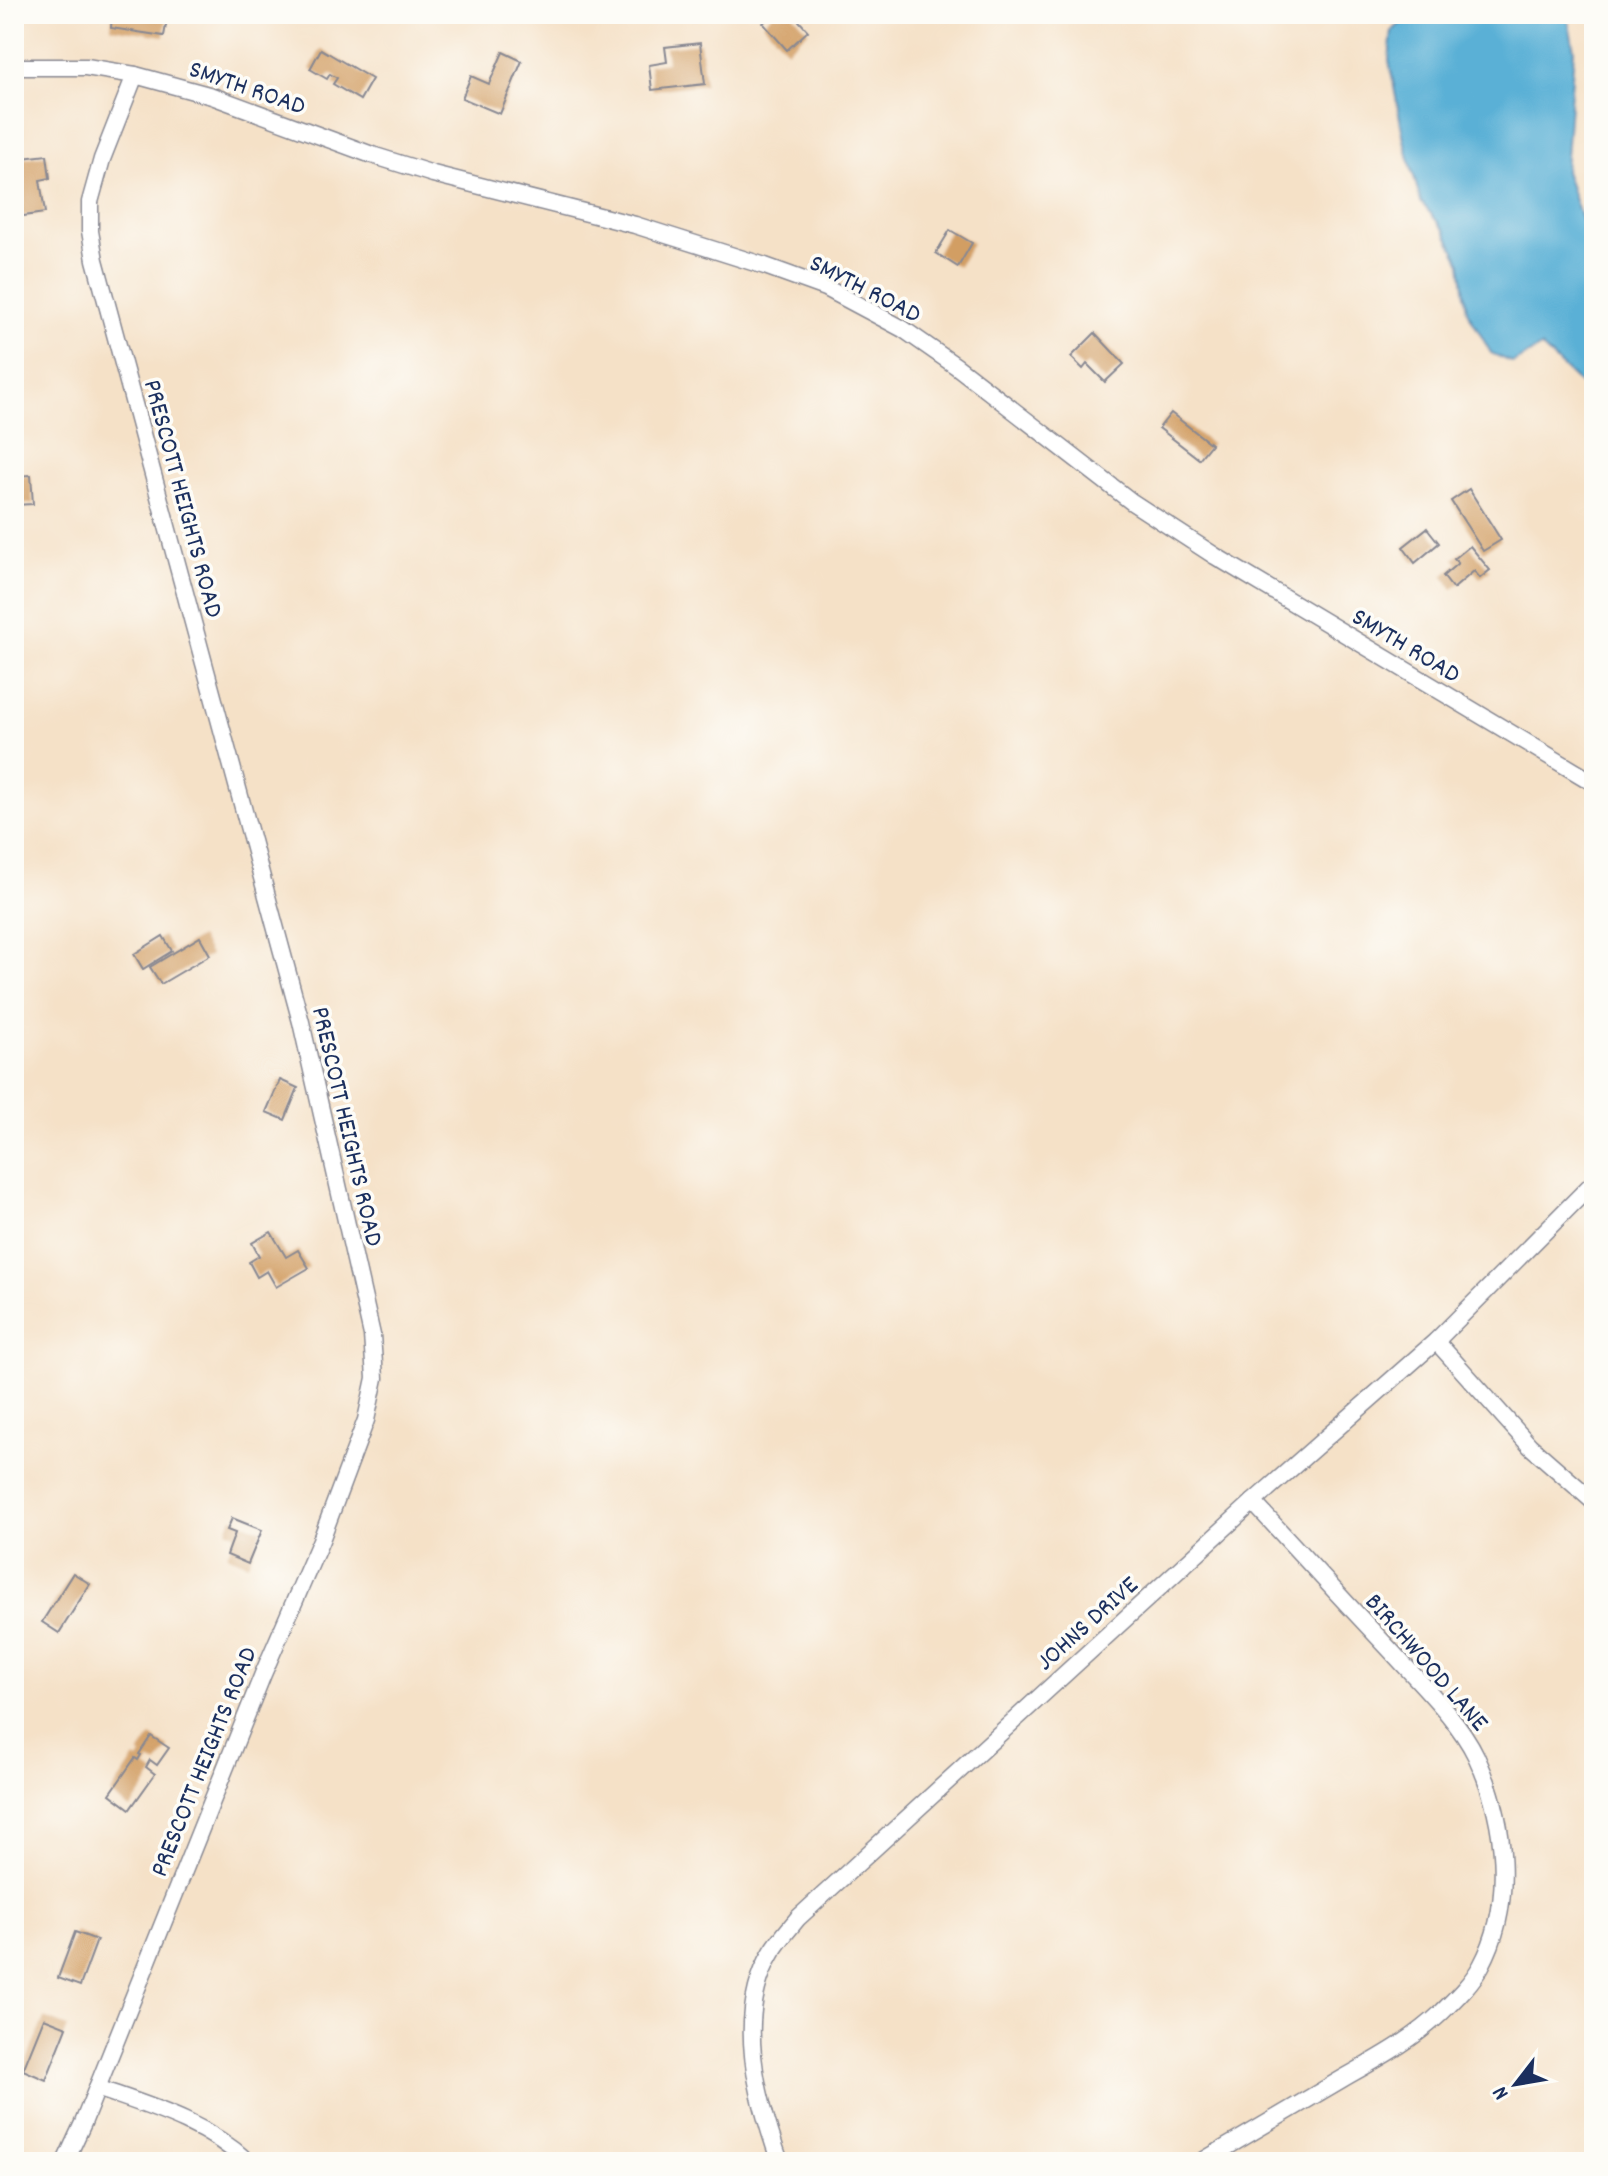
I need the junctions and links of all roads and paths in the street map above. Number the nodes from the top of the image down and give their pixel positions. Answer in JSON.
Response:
{"nodes":[{"id":1,"x":14,"y":67,"type":"edge"},
{"id":2,"x":135,"y":75,"type":"junction"},
{"id":3,"x":1594,"y":783,"type":"edge"},
{"id":4,"x":1594,"y":1182,"type":"edge"},
{"id":5,"x":1436,"y":1341,"type":"junction"},
{"id":6,"x":1253,"y":1502,"type":"junction"},
{"id":7,"x":1594,"y":1502,"type":"edge"},
{"id":8,"x":97,"y":2088,"type":"junction"},
{"id":9,"x":65,"y":2162,"type":"edge"},
{"id":10,"x":248,"y":2162,"type":"edge"},
{"id":11,"x":780,"y":2162,"type":"edge"},
{"id":12,"x":1201,"y":2162,"type":"edge"}],
"edges":[{"from":1,"to":2,"type":"street","name":"SMYTH ROAD"},
{"from":2,"to":3,"type":"street","name":"SMYTH ROAD"},
{"from":2,"to":8,"type":"street","name":"PRESCOTT HEIGHTS ROAD"},
{"from":4,"to":5,"type":"street","name":"JOHNS DRIVE"},
{"from":5,"to":6,"type":"street","name":"JOHNS DRIVE"},
{"from":5,"to":7,"type":"street"},
{"from":6,"to":11,"type":"street","name":"JOHNS DRIVE"},
{"from":6,"to":12,"type":"street","name":"BIRCHWOOD LANE"},
{"from":8,"to":9,"type":"street","name":"PRESCOTT HEIGHTS ROAD"},
{"from":8,"to":10,"type":"street"}]}
